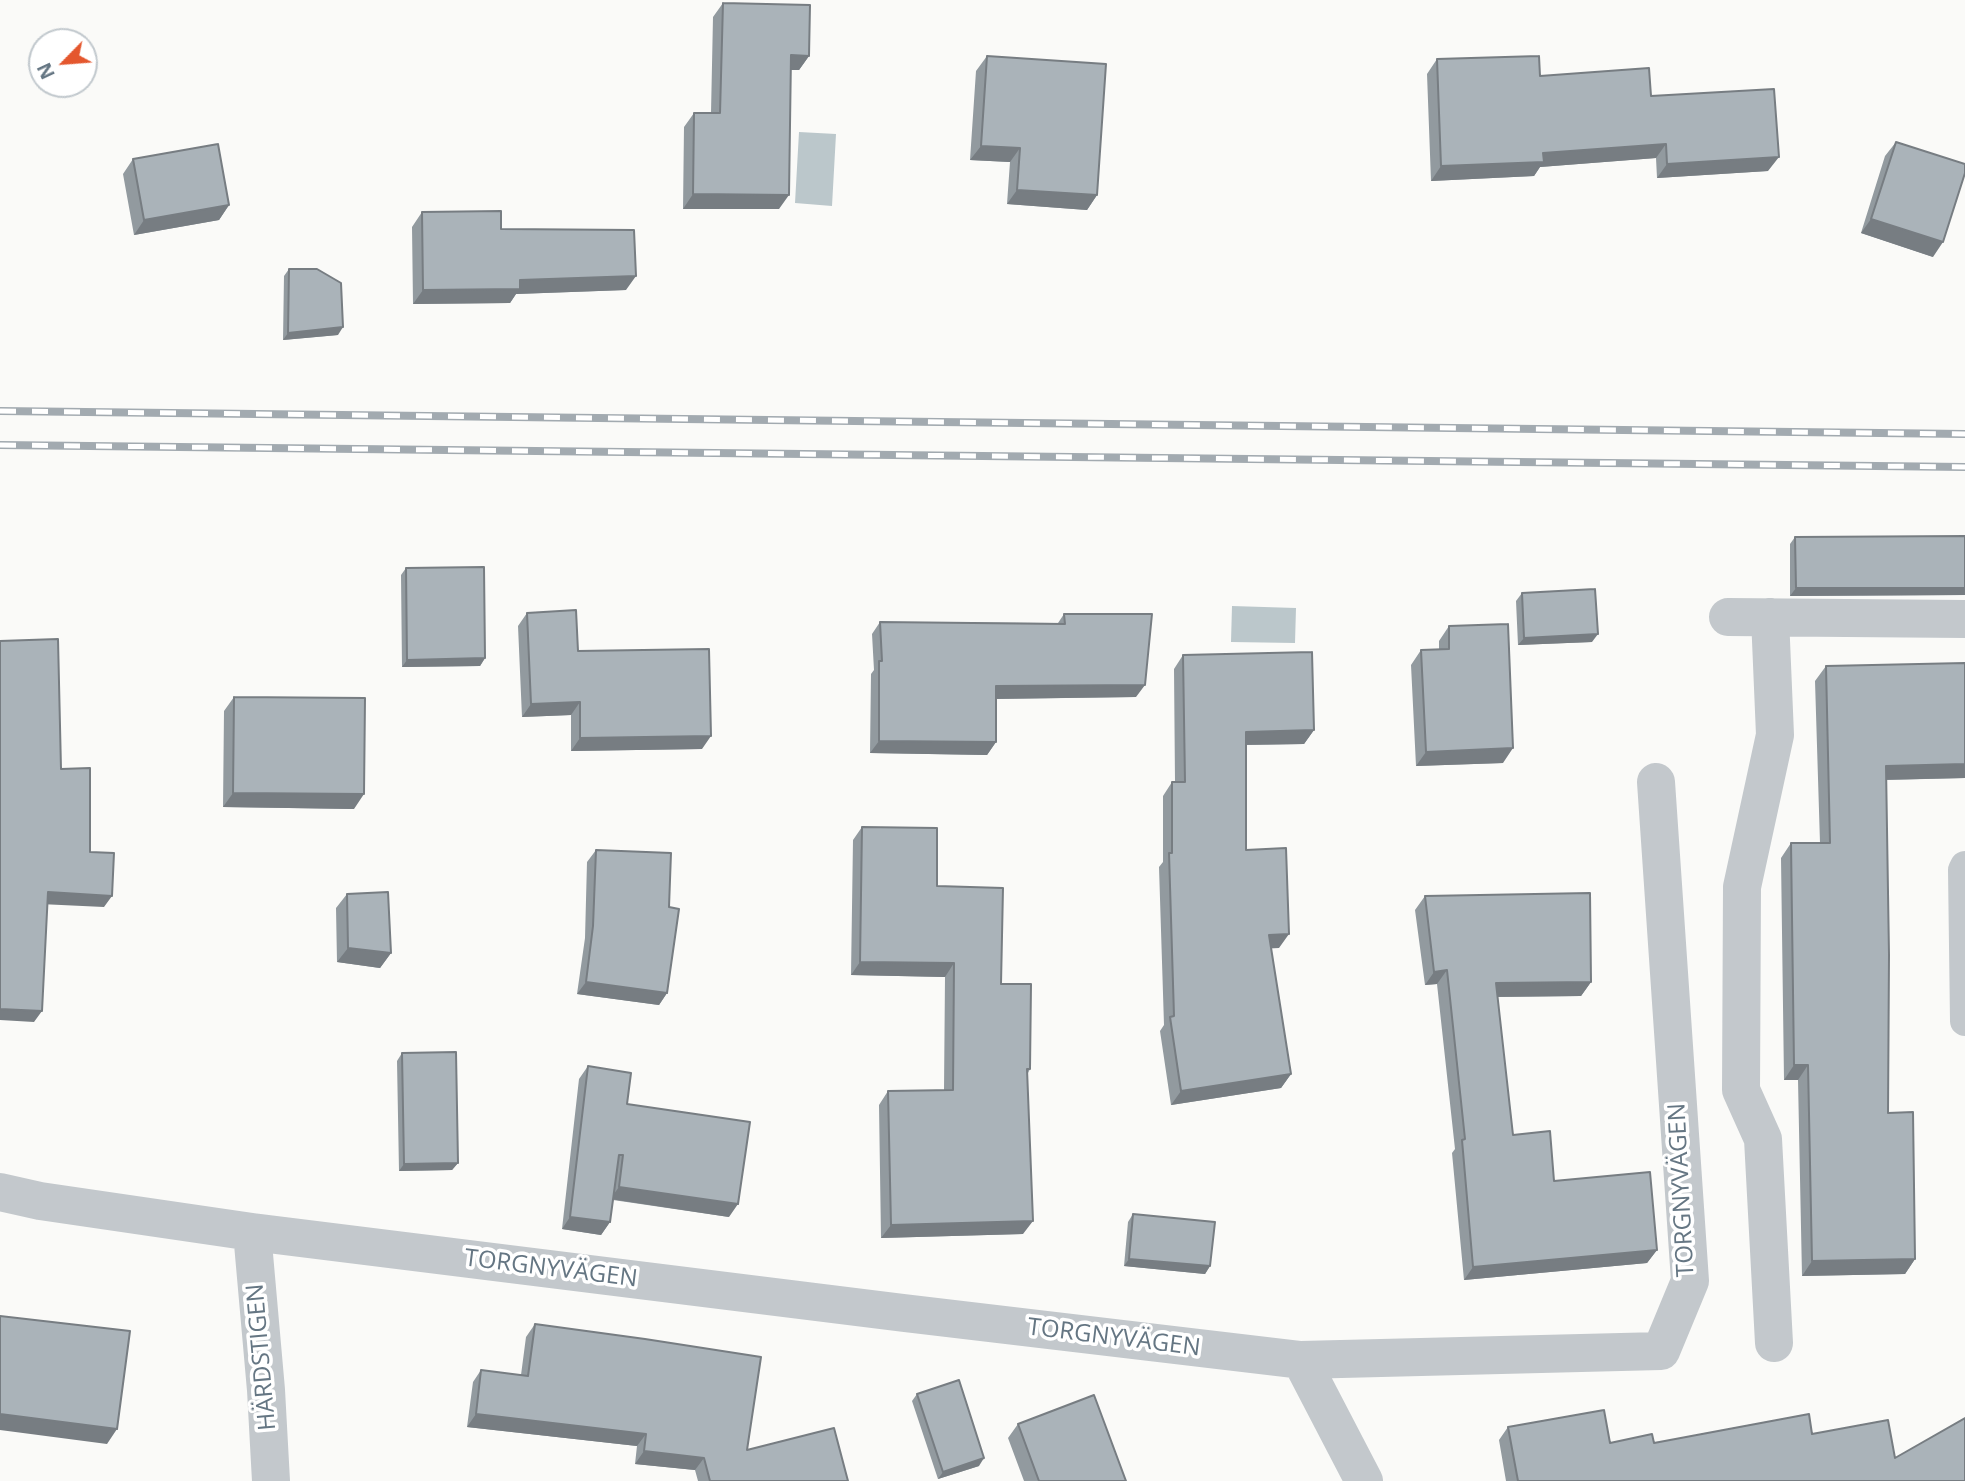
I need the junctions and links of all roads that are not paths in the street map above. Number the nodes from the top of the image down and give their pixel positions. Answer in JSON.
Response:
{"nodes":[{"id":1,"x":1728,"y":617,"type":"dead end"},
{"id":2,"x":1770,"y":617,"type":"junction"},
{"id":3,"x":1965,"y":619,"type":"edge"},
{"id":4,"x":1656,"y":782,"type":"dead end"},
{"id":5,"x":1965,"y":866,"type":"edge"},
{"id":6,"x":1965,"y":1021,"type":"edge"},
{"id":7,"x":0,"y":1192,"type":"edge"},
{"id":8,"x":252,"y":1232,"type":"junction"},
{"id":9,"x":1773,"y":1343,"type":"dead end"},
{"id":10,"x":1301,"y":1360,"type":"junction"},
{"id":11,"x":271,"y":1481,"type":"edge"},
{"id":12,"x":1364,"y":1481,"type":"edge"}],
"edges":[{"from":1,"to":2,"type":"street"},
{"from":2,"to":3,"type":"street"},
{"from":2,"to":9,"type":"street"},
{"from":4,"to":10,"type":"street","name":"TORGNYVÄGEN"},
{"from":5,"to":6,"type":"lane"},
{"from":7,"to":8,"type":"street","name":"TORGNYVÄGEN"},
{"from":8,"to":10,"type":"street","name":"TORGNYVÄGEN"},
{"from":8,"to":11,"type":"street","name":"HÄRDSTIGEN"},
{"from":10,"to":12,"type":"street"}]}
